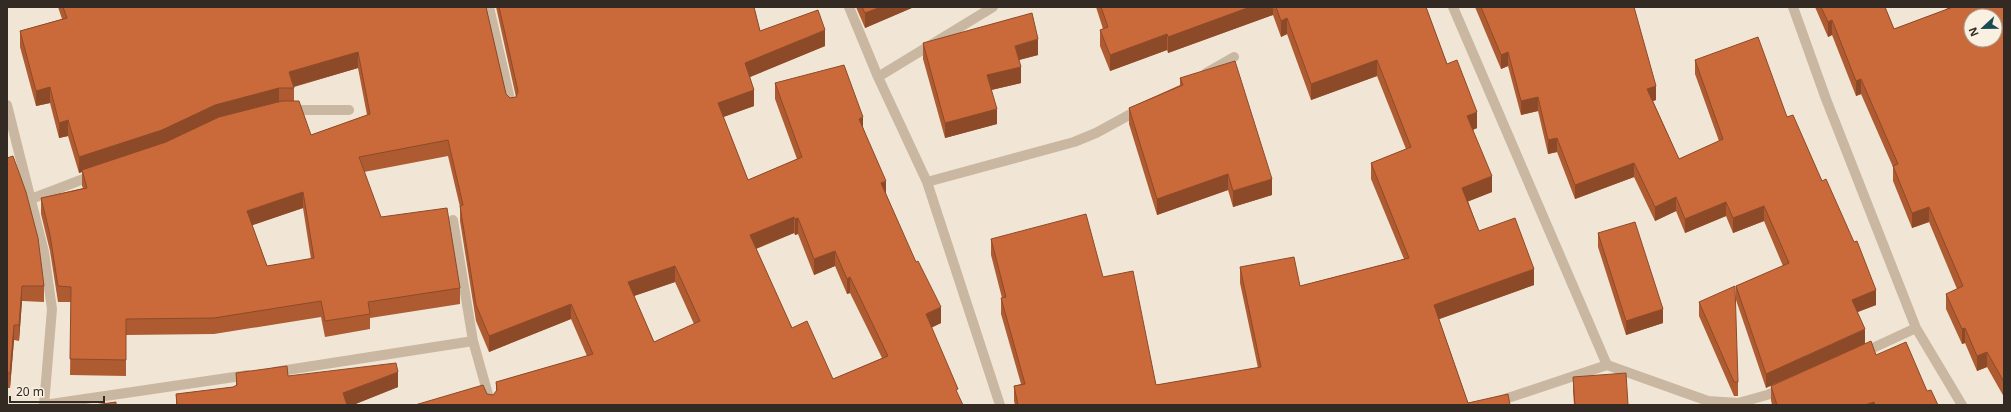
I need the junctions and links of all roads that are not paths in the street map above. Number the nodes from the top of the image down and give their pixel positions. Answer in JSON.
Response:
{"nodes":[{"id":1,"x":489,"y":7,"type":"edge"},
{"id":2,"x":849,"y":7,"type":"edge"},
{"id":3,"x":993,"y":7,"type":"edge"},
{"id":4,"x":1452,"y":7,"type":"edge"},
{"id":5,"x":1793,"y":7,"type":"edge"},
{"id":6,"x":1234,"y":57,"type":"dead end"},
{"id":7,"x":1200,"y":76,"type":"edge"},
{"id":8,"x":878,"y":77,"type":"junction"},
{"id":9,"x":1152,"y":103,"type":"edge"},
{"id":10,"x":7,"y":105,"type":"edge"},
{"id":11,"x":512,"y":108,"type":"edge"},
{"id":12,"x":281,"y":110,"type":"edge"},
{"id":13,"x":349,"y":110,"type":"dead end"},
{"id":14,"x":105,"y":172,"type":"edge"},
{"id":15,"x":927,"y":182,"type":"junction"},
{"id":16,"x":30,"y":199,"type":"junction"},
{"id":17,"x":453,"y":220,"type":"dead end"},
{"id":18,"x":1916,"y":328,"type":"junction"},
{"id":19,"x":473,"y":341,"type":"junction"},
{"id":20,"x":1852,"y":357,"type":"edge"},
{"id":21,"x":1607,"y":365,"type":"junction"},
{"id":22,"x":1796,"y":382,"type":"edge"},
{"id":23,"x":1738,"y":404,"type":"edge"},
{"id":24,"x":44,"y":405,"type":"edge"},
{"id":25,"x":492,"y":405,"type":"edge"},
{"id":26,"x":1000,"y":405,"type":"edge"},
{"id":27,"x":1487,"y":405,"type":"edge"},
{"id":28,"x":1962,"y":405,"type":"edge"}],
"edges":[{"from":1,"to":11,"type":"street"},
{"from":2,"to":8,"type":"street"},
{"from":3,"to":8,"type":"street"},
{"from":4,"to":21,"type":"street"},
{"from":5,"to":18,"type":"street"},
{"from":6,"to":7,"type":"street"},
{"from":8,"to":15,"type":"street"},
{"from":9,"to":15,"type":"street"},
{"from":10,"to":16,"type":"street"},
{"from":12,"to":13,"type":"street"},
{"from":14,"to":16,"type":"street"},
{"from":15,"to":26,"type":"street"},
{"from":16,"to":24,"type":"street"},
{"from":17,"to":19,"type":"street"},
{"from":18,"to":20,"type":"street"},
{"from":18,"to":28,"type":"street"},
{"from":19,"to":24,"type":"street"},
{"from":19,"to":25,"type":"street"},
{"from":21,"to":23,"type":"street"},
{"from":21,"to":27,"type":"street"},
{"from":22,"to":23,"type":"street"}]}
